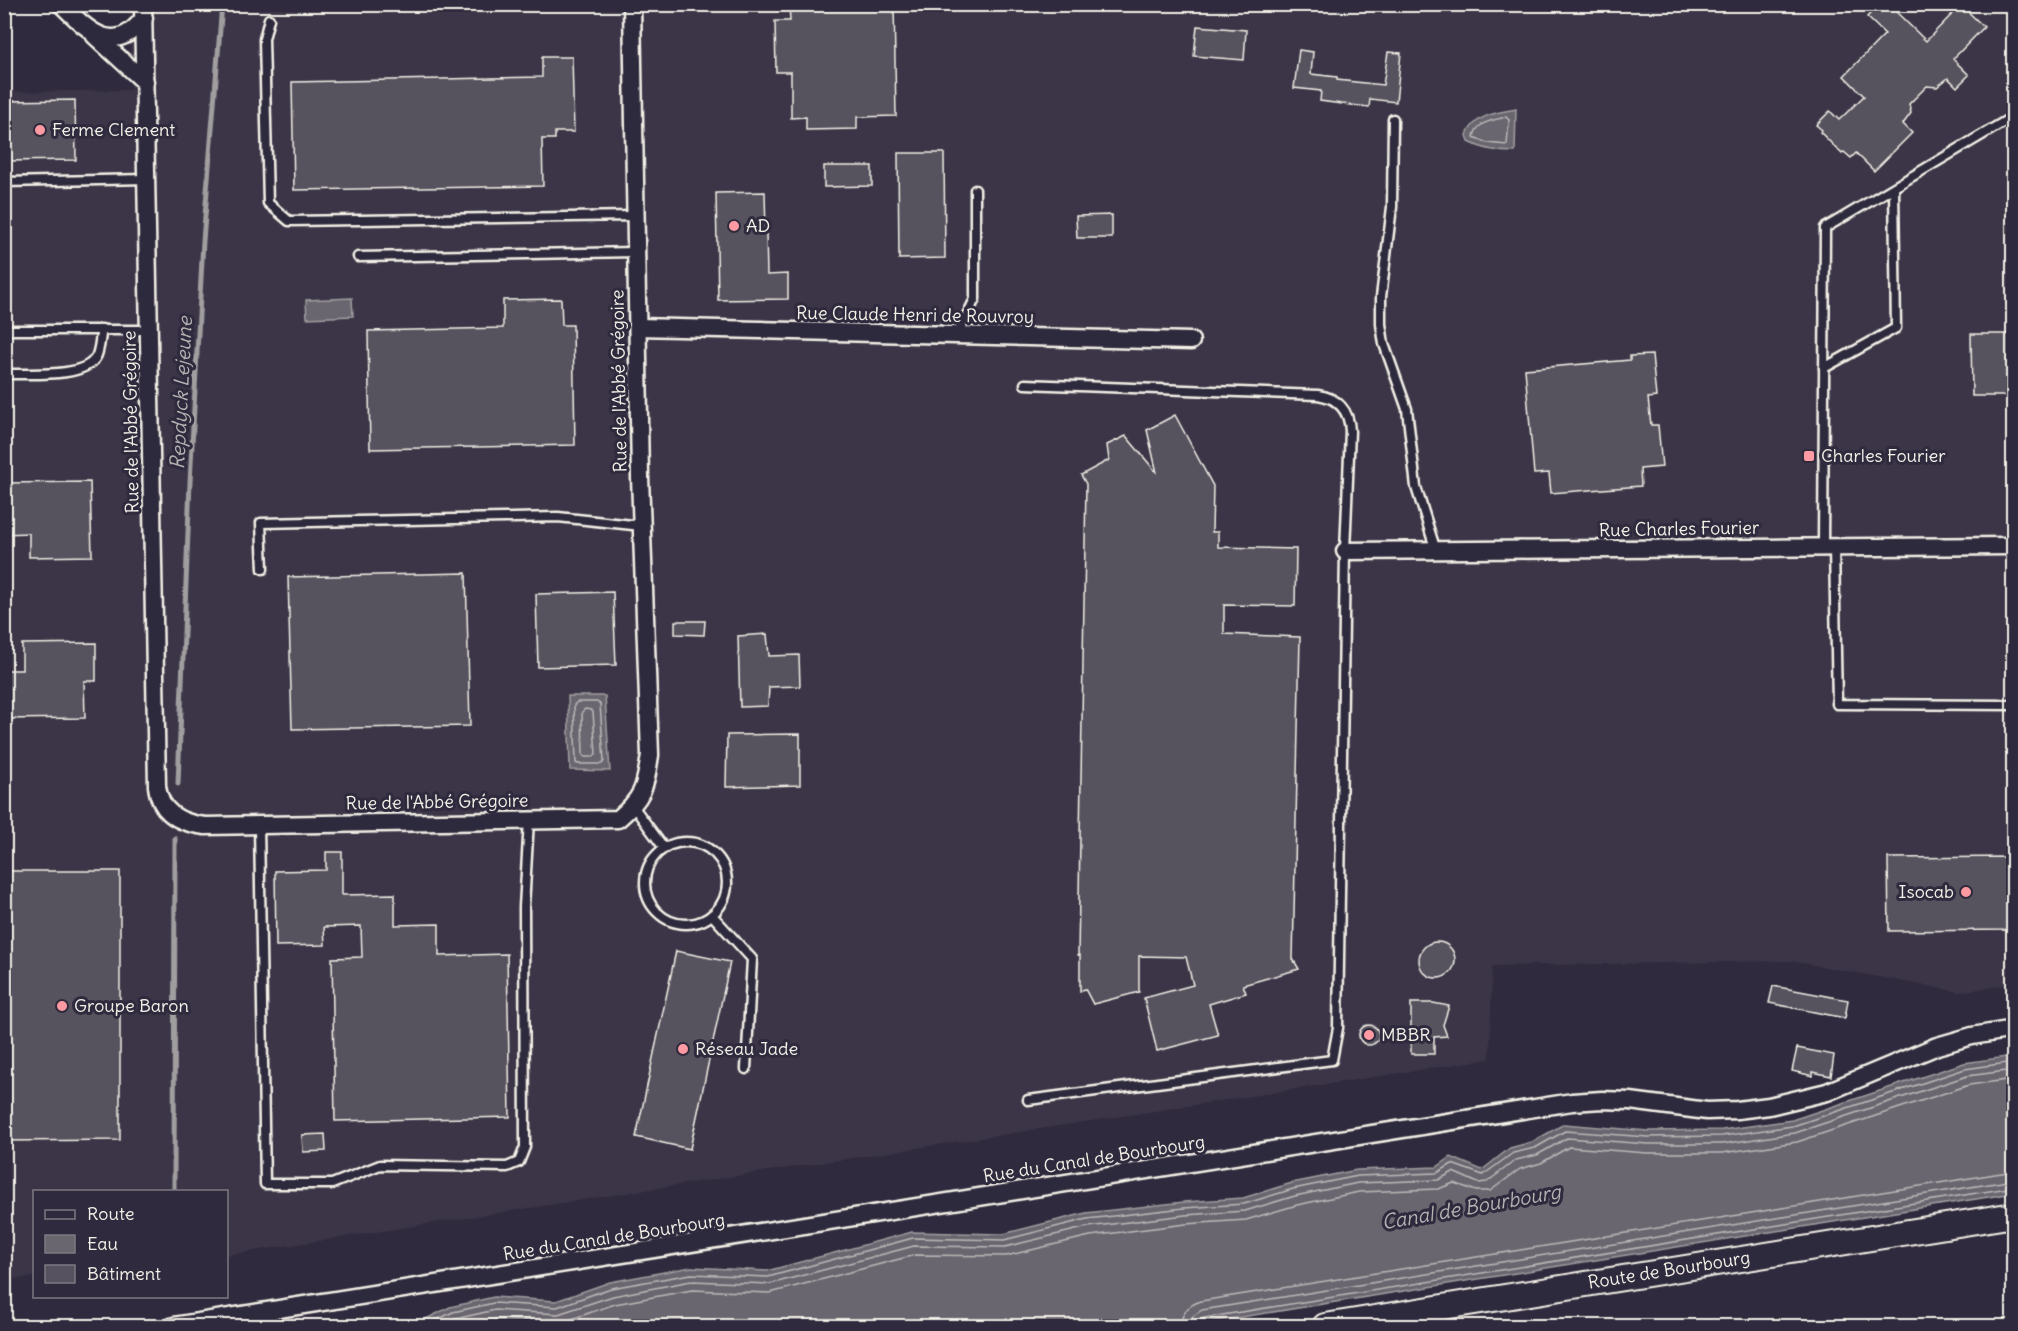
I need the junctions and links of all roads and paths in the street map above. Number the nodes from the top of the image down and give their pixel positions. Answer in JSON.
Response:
{"nodes":[{"id":1,"x":61,"y":4,"type":"edge"},
{"id":2,"x":632,"y":4,"type":"edge"},
{"id":3,"x":144,"y":11,"type":"edge"},
{"id":4,"x":269,"y":19,"type":"dead end"},
{"id":5,"x":86,"y":28,"type":"junction"},
{"id":6,"x":145,"y":82,"type":"junction"},
{"id":7,"x":2013,"y":116,"type":"edge"},
{"id":8,"x":1393,"y":119,"type":"dead end"},
{"id":9,"x":147,"y":179,"type":"junction"},
{"id":10,"x":4,"y":182,"type":"edge"},
{"id":11,"x":1894,"y":188,"type":"junction"},
{"id":12,"x":975,"y":190,"type":"dead end"},
{"id":13,"x":636,"y":216,"type":"junction"},
{"id":14,"x":636,"y":252,"type":"junction"},
{"id":15,"x":358,"y":257,"type":"dead end"},
{"id":16,"x":638,"y":327,"type":"junction"},
{"id":17,"x":102,"y":329,"type":"junction"},
{"id":18,"x":4,"y":330,"type":"edge"},
{"id":19,"x":149,"y":330,"type":"junction"},
{"id":20,"x":957,"y":335,"type":"junction"},
{"id":21,"x":1191,"y":341,"type":"dead end"},
{"id":22,"x":1824,"y":368,"type":"junction"},
{"id":23,"x":4,"y":374,"type":"edge"},
{"id":24,"x":1025,"y":384,"type":"dead end"},
{"id":25,"x":642,"y":526,"type":"junction"},
{"id":26,"x":2013,"y":546,"type":"edge"},
{"id":27,"x":1828,"y":547,"type":"junction"},
{"id":28,"x":1345,"y":551,"type":"junction"},
{"id":29,"x":1436,"y":551,"type":"junction"},
{"id":30,"x":263,"y":568,"type":"dead end"},
{"id":31,"x":2013,"y":705,"type":"edge"},
{"id":32,"x":633,"y":806,"type":"junction"},
{"id":33,"x":529,"y":820,"type":"junction"},
{"id":34,"x":259,"y":825,"type":"junction"},
{"id":35,"x":664,"y":848,"type":"junction"},
{"id":36,"x":712,"y":915,"type":"junction"},
{"id":37,"x":2013,"y":1029,"type":"edge"},
{"id":38,"x":746,"y":1069,"type":"dead end"},
{"id":39,"x":1028,"y":1100,"type":"dead end"},
{"id":40,"x":2013,"y":1215,"type":"edge"},
{"id":41,"x":173,"y":1326,"type":"edge"},
{"id":42,"x":1325,"y":1326,"type":"edge"}],
"edges":[{"from":1,"to":5,"type":"street","name":"Rue de l'Abbé Grégoire"},
{"from":2,"to":13,"type":"street","name":"Rue de l'Abbé Grégoire"},
{"from":3,"to":5,"type":"street","name":"Rue de l'Abbé Grégoire"},
{"from":3,"to":6,"type":"street","name":"Rue de l'Abbé Grégoire"},
{"from":4,"to":13,"type":"lane"},
{"from":5,"to":6,"type":"street","name":"Rue de l'Abbé Grégoire"},
{"from":6,"to":9,"type":"street","name":"Rue de l'Abbé Grégoire"},
{"from":7,"to":11,"type":"lane"},
{"from":8,"to":29,"type":"lane"},
{"from":9,"to":10,"type":"lane"},
{"from":9,"to":19,"type":"street","name":"Rue de l'Abbé Grégoire"},
{"from":11,"to":22,"type":"lane"},
{"from":11,"to":22,"type":"lane"},
{"from":12,"to":20,"type":"lane"},
{"from":13,"to":14,"type":"street","name":"Rue de l'Abbé Grégoire"},
{"from":14,"to":15,"type":"lane"},
{"from":14,"to":16,"type":"street","name":"Rue de l'Abbé Grégoire"},
{"from":16,"to":20,"type":"street","name":"Rue Claude Henri de Rouvroy"},
{"from":16,"to":25,"type":"street","name":"Rue de l'Abbé Grégoire"},
{"from":17,"to":18,"type":"lane"},
{"from":17,"to":19,"type":"lane"},
{"from":17,"to":23,"type":"lane"},
{"from":19,"to":34,"type":"street","name":"Rue de l'Abbé Grégoire"},
{"from":20,"to":21,"type":"street","name":"Rue Claude Henri de Rouvroy"},
{"from":22,"to":27,"type":"lane"},
{"from":24,"to":28,"type":"lane"},
{"from":25,"to":30,"type":"lane"},
{"from":25,"to":32,"type":"street","name":"Rue de l'Abbé Grégoire"},
{"from":26,"to":27,"type":"street","name":"Rue Charles Fourier"},
{"from":27,"to":29,"type":"street","name":"Rue Charles Fourier"},
{"from":27,"to":31,"type":"lane"},
{"from":28,"to":29,"type":"street","name":"Rue Charles Fourier"},
{"from":28,"to":39,"type":"lane"},
{"from":32,"to":33,"type":"street","name":"Rue de l'Abbé Grégoire"},
{"from":32,"to":35,"type":"lane"},
{"from":33,"to":34,"type":"street","name":"Rue de l'Abbé Grégoire"},
{"from":33,"to":34,"type":"lane"},
{"from":35,"to":36,"type":"lane"},
{"from":35,"to":36,"type":"lane"},
{"from":36,"to":38,"type":"lane"},
{"from":37,"to":41,"type":"street","name":"Rue du Canal de Bourbourg"},
{"from":40,"to":42,"type":"main road","name":"Route de Bourbourg"}]}
